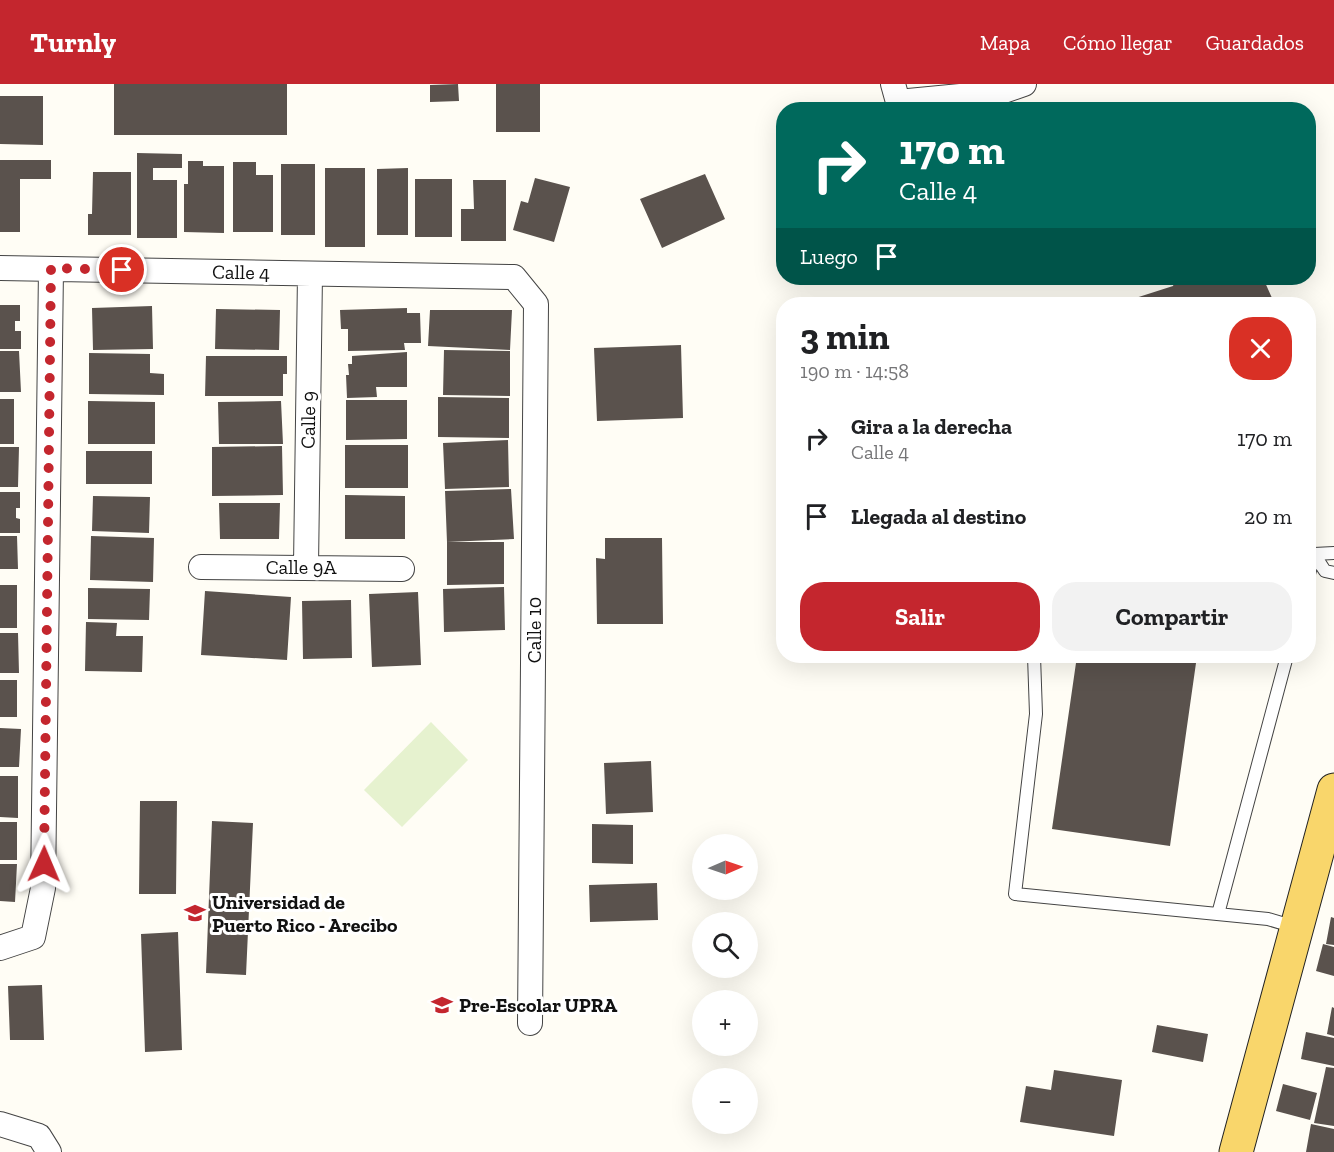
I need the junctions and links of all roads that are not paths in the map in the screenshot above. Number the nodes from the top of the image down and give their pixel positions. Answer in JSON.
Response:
{"nodes":[{"id":1,"x":892,"y":84,"type":"edge"},
{"id":2,"x":1024,"y":84,"type":"edge"},
{"id":3,"x":0,"y":268,"type":"edge"},
{"id":4,"x":51,"y":268,"type":"junction"},
{"id":5,"x":310,"y":274,"type":"junction"},
{"id":6,"x":482,"y":277,"type":"joint"},
{"id":7,"x":1334,"y":553,"type":"edge"},
{"id":8,"x":1316,"y":554,"type":"edge"},
{"id":9,"x":1316,"y":560,"type":"edge"},
{"id":10,"x":306,"y":566,"type":"junction"},
{"id":11,"x":201,"y":567,"type":"dead end"},
{"id":12,"x":402,"y":569,"type":"dead end"},
{"id":13,"x":1334,"y":573,"type":"edge"},
{"id":14,"x":1034,"y":663,"type":"edge"},
{"id":15,"x":1285,"y":663,"type":"edge"},
{"id":16,"x":1334,"y":790,"type":"edge"},
{"id":17,"x":1324,"y":861,"type":"edge"},
{"id":18,"x":1218,"y":914,"type":"junction"},
{"id":19,"x":1296,"y":927,"type":"junction"},
{"id":20,"x":0,"y":948,"type":"edge"},
{"id":21,"x":530,"y":1023,"type":"dead end"},
{"id":22,"x":0,"y":1124,"type":"edge"},
{"id":23,"x":49,"y":1152,"type":"edge"},
{"id":24,"x":1236,"y":1152,"type":"edge"}],
"edges":[{"from":1,"to":2,"type":"street"},
{"from":3,"to":4,"type":"street","name":"Calle 4"},
{"from":4,"to":5,"type":"street","name":"Calle 4"},
{"from":4,"to":20,"type":"street"},
{"from":5,"to":6,"type":"street","name":"Calle 4"},
{"from":5,"to":10,"type":"street","name":"Calle 9"},
{"from":6,"to":21,"type":"street","name":"Calle 10"},
{"from":7,"to":8,"type":"lane"},
{"from":9,"to":13,"type":"lane"},
{"from":10,"to":11,"type":"street","name":"Calle 9A"},
{"from":10,"to":12,"type":"street","name":"Calle 9A"},
{"from":14,"to":18,"type":"lane"},
{"from":15,"to":18,"type":"lane"},
{"from":16,"to":17,"type":"main road"},
{"from":17,"to":19,"type":"main road"},
{"from":18,"to":19,"type":"lane"},
{"from":19,"to":24,"type":"main road"},
{"from":22,"to":23,"type":"street"}]}
